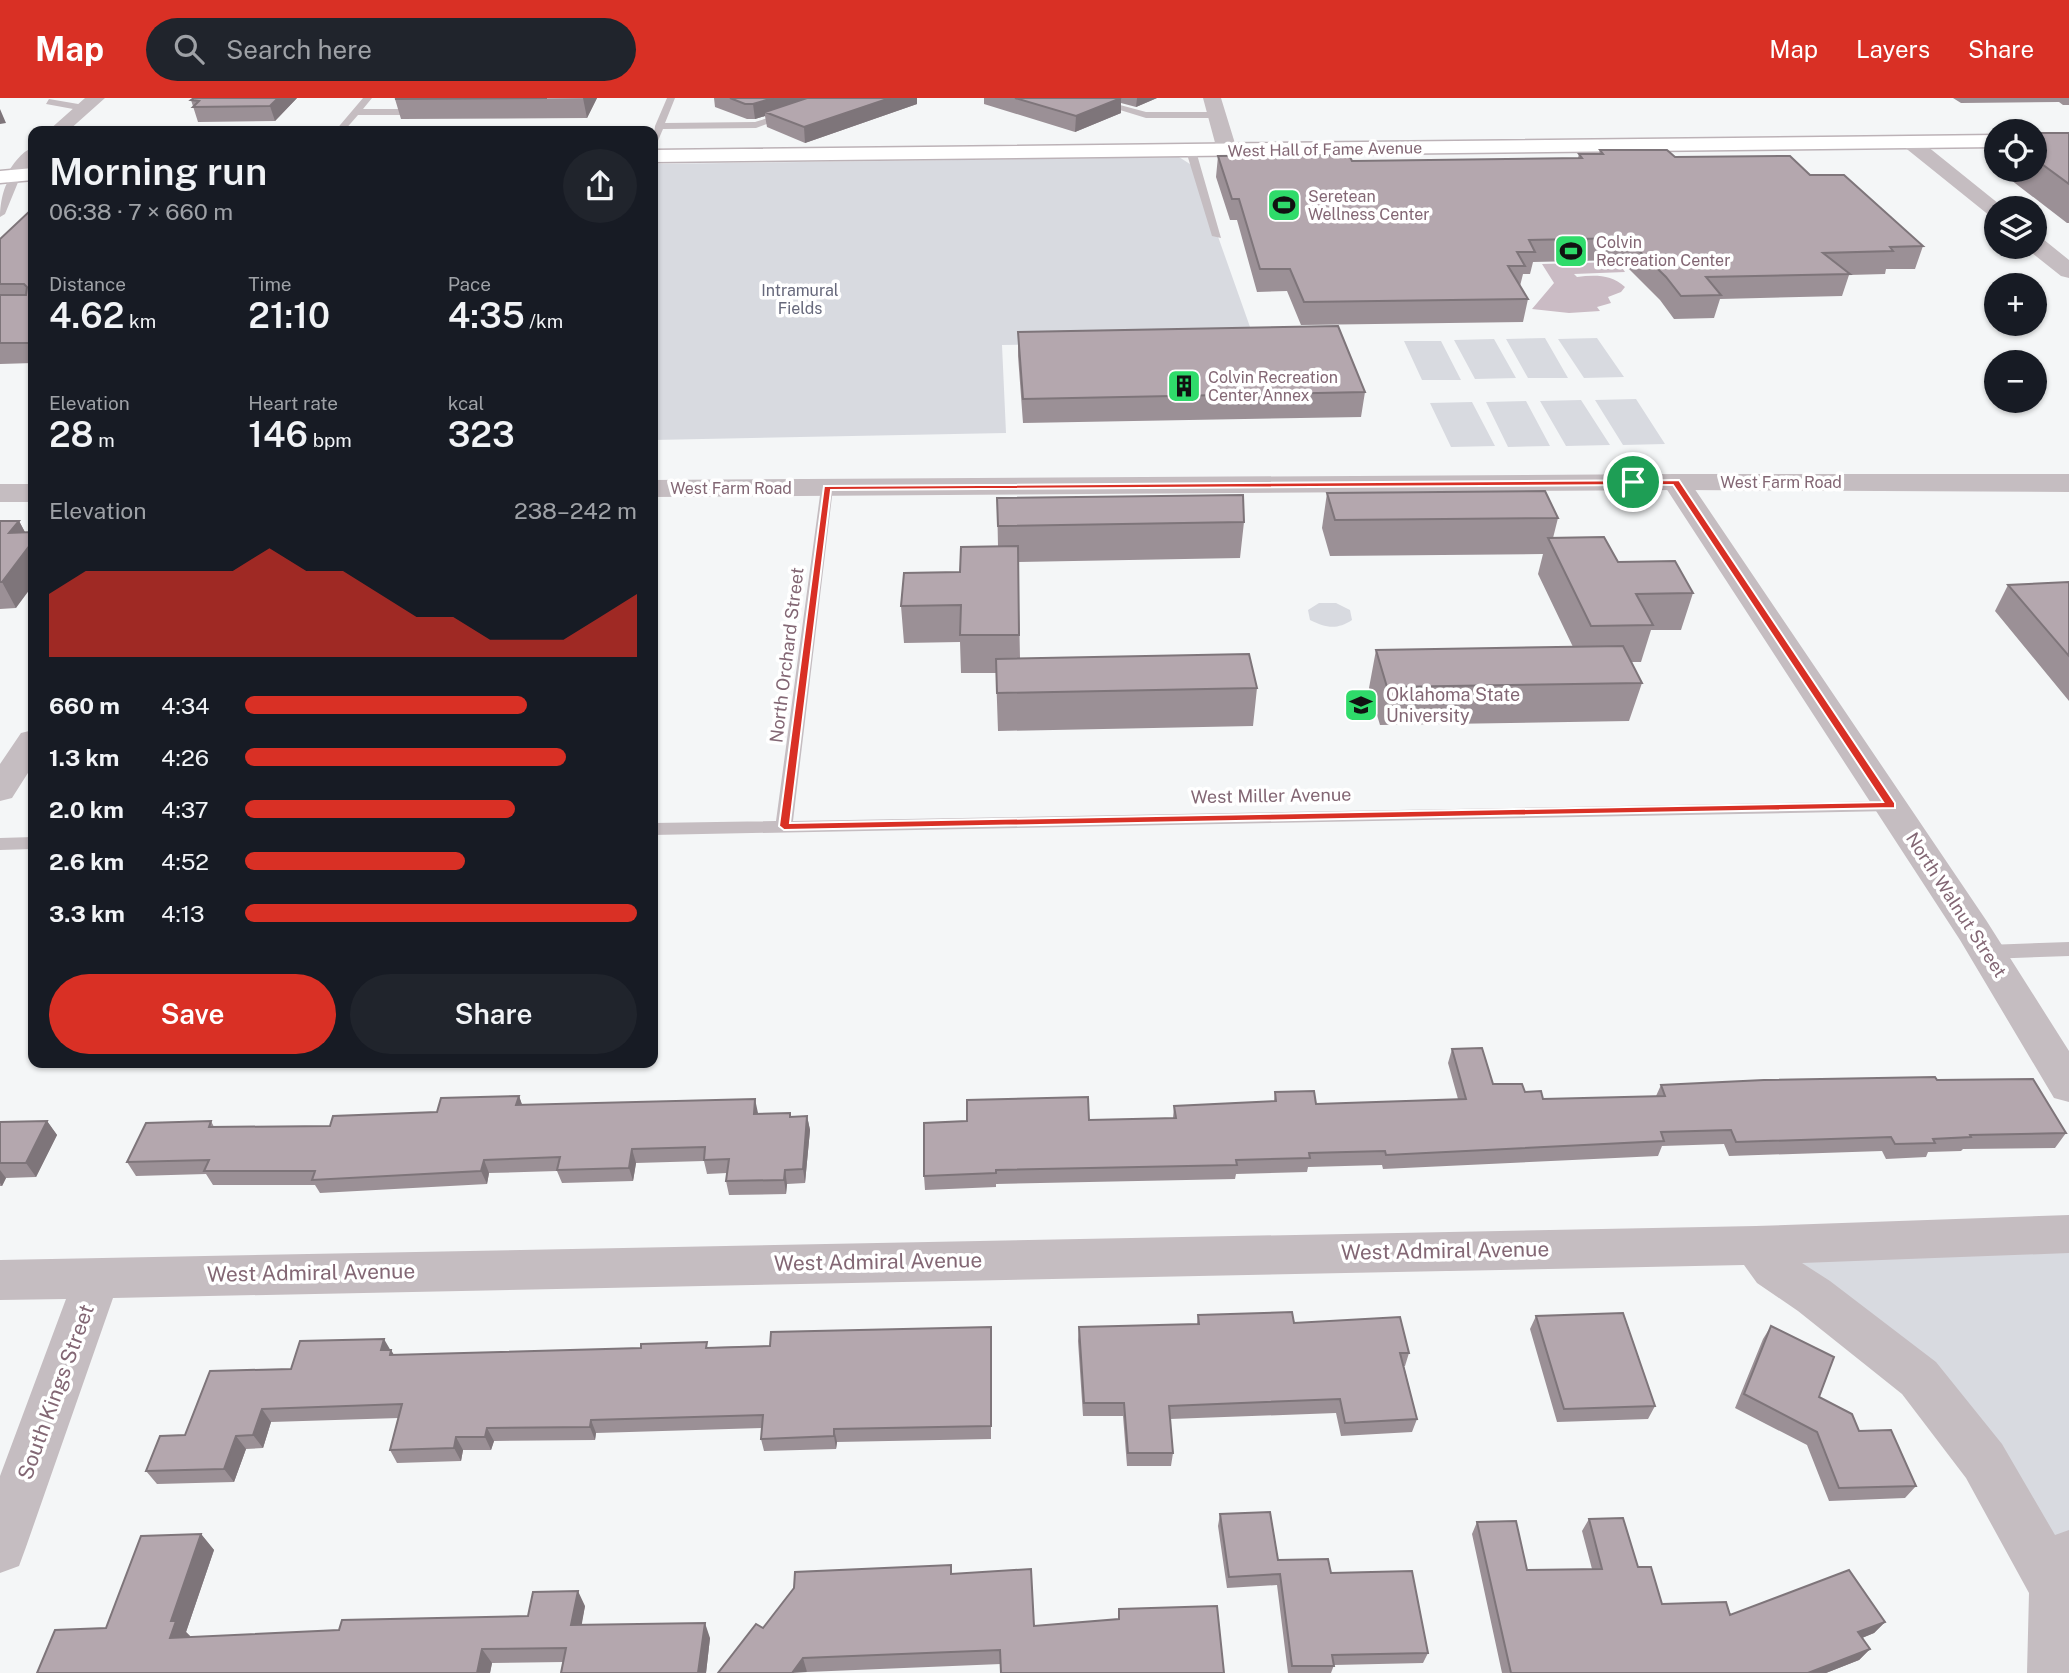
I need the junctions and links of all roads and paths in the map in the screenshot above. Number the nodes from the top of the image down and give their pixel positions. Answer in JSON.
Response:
{"nodes":[{"id":1,"x":368,"y":98,"type":"edge"},
{"id":2,"x":671,"y":98,"type":"edge"},
{"id":3,"x":1085,"y":98,"type":"edge"},
{"id":4,"x":49,"y":102,"type":"dead end"},
{"id":5,"x":90,"y":103,"type":"edge"},
{"id":6,"x":1215,"y":106,"type":"edge"},
{"id":7,"x":407,"y":111,"type":"dead end"},
{"id":8,"x":356,"y":112,"type":"junction"},
{"id":9,"x":793,"y":113,"type":"edge"},
{"id":10,"x":63,"y":126,"type":"edge"},
{"id":11,"x":343,"y":126,"type":"edge"},
{"id":12,"x":659,"y":126,"type":"junction"},
{"id":13,"x":658,"y":129,"type":"edge"},
{"id":14,"x":1984,"y":141,"type":"edge"},
{"id":15,"x":1910,"y":142,"type":"junction"},
{"id":16,"x":1227,"y":150,"type":"junction"},
{"id":17,"x":1191,"y":151,"type":"junction"},
{"id":18,"x":658,"y":156,"type":"edge"},
{"id":19,"x":28,"y":160,"type":"edge"},
{"id":20,"x":17,"y":176,"type":"edge"},
{"id":21,"x":1984,"y":202,"type":"edge"},
{"id":22,"x":0,"y":214,"type":"edge"},
{"id":23,"x":1217,"y":236,"type":"dead end"},
{"id":24,"x":2047,"y":254,"type":"edge"},
{"id":25,"x":2069,"y":271,"type":"edge"},
{"id":26,"x":1676,"y":482,"type":"junction"},
{"id":27,"x":2069,"y":483,"type":"edge"},
{"id":28,"x":827,"y":488,"type":"junction"},
{"id":29,"x":658,"y":489,"type":"edge"},
{"id":30,"x":0,"y":493,"type":"edge"},
{"id":31,"x":28,"y":493,"type":"edge"},
{"id":32,"x":28,"y":748,"type":"edge"},
{"id":33,"x":0,"y":790,"type":"edge"},
{"id":34,"x":1891,"y":806,"type":"junction"},
{"id":35,"x":784,"y":826,"type":"junction"},
{"id":36,"x":658,"y":830,"type":"edge"},
{"id":37,"x":28,"y":843,"type":"edge"},
{"id":38,"x":0,"y":844,"type":"edge"},
{"id":39,"x":2069,"y":949,"type":"edge"},
{"id":40,"x":1987,"y":952,"type":"junction"},
{"id":41,"x":2069,"y":1086,"type":"edge"},
{"id":42,"x":2069,"y":1234,"type":"edge"},
{"id":43,"x":1756,"y":1245,"type":"junction"},
{"id":44,"x":97,"y":1277,"type":"junction"},
{"id":45,"x":0,"y":1280,"type":"edge"},
{"id":46,"x":0,"y":1547,"type":"edge"},
{"id":47,"x":2062,"y":1572,"type":"edge"},
{"id":48,"x":2055,"y":1673,"type":"edge"}],
"edges":[{"from":1,"to":8,"type":"lane"},
{"from":2,"to":12,"type":"lane"},
{"from":3,"to":6,"type":"lane"},
{"from":4,"to":5,"type":"lane"},
{"from":5,"to":10,"type":"street"},
{"from":6,"to":16,"type":"street"},
{"from":7,"to":8,"type":"lane"},
{"from":8,"to":11,"type":"lane"},
{"from":9,"to":12,"type":"lane"},
{"from":12,"to":13,"type":"lane"},
{"from":14,"to":15,"type":"main road","name":"West Hall of Fame Avenue"},
{"from":15,"to":16,"type":"main road","name":"West Hall of Fame Avenue"},
{"from":15,"to":21,"type":"street"},
{"from":16,"to":17,"type":"main road","name":"West Hall of Fame Avenue"},
{"from":17,"to":18,"type":"main road","name":"West Hall of Fame Avenue"},
{"from":17,"to":23,"type":"lane"},
{"from":19,"to":20,"type":"street"},
{"from":20,"to":22,"type":"lane"},
{"from":24,"to":25,"type":"street"},
{"from":26,"to":27,"type":"street","name":"West Farm Road"},
{"from":26,"to":28,"type":"street","name":"West Farm Road"},
{"from":26,"to":34,"type":"street","name":"North Walnut Street"},
{"from":28,"to":29,"type":"street","name":"West Farm Road"},
{"from":28,"to":35,"type":"lane","name":"North Orchard Street"},
{"from":30,"to":31,"type":"street"},
{"from":32,"to":33,"type":"street"},
{"from":34,"to":35,"type":"lane","name":"West Miller Avenue"},
{"from":34,"to":40,"type":"street","name":"North Walnut Street"},
{"from":35,"to":36,"type":"lane","name":"West Miller Avenue"},
{"from":37,"to":38,"type":"lane"},
{"from":39,"to":40,"type":"lane"},
{"from":40,"to":41,"type":"street","name":"North Walnut Street"},
{"from":42,"to":43,"type":"street","name":"West Admiral Avenue"},
{"from":43,"to":44,"type":"street","name":"West Admiral Avenue"},
{"from":43,"to":47,"type":"street"},
{"from":44,"to":45,"type":"street","name":"West Admiral Avenue"},
{"from":44,"to":46,"type":"street","name":"South Kings Street"},
{"from":47,"to":48,"type":"street"}]}
